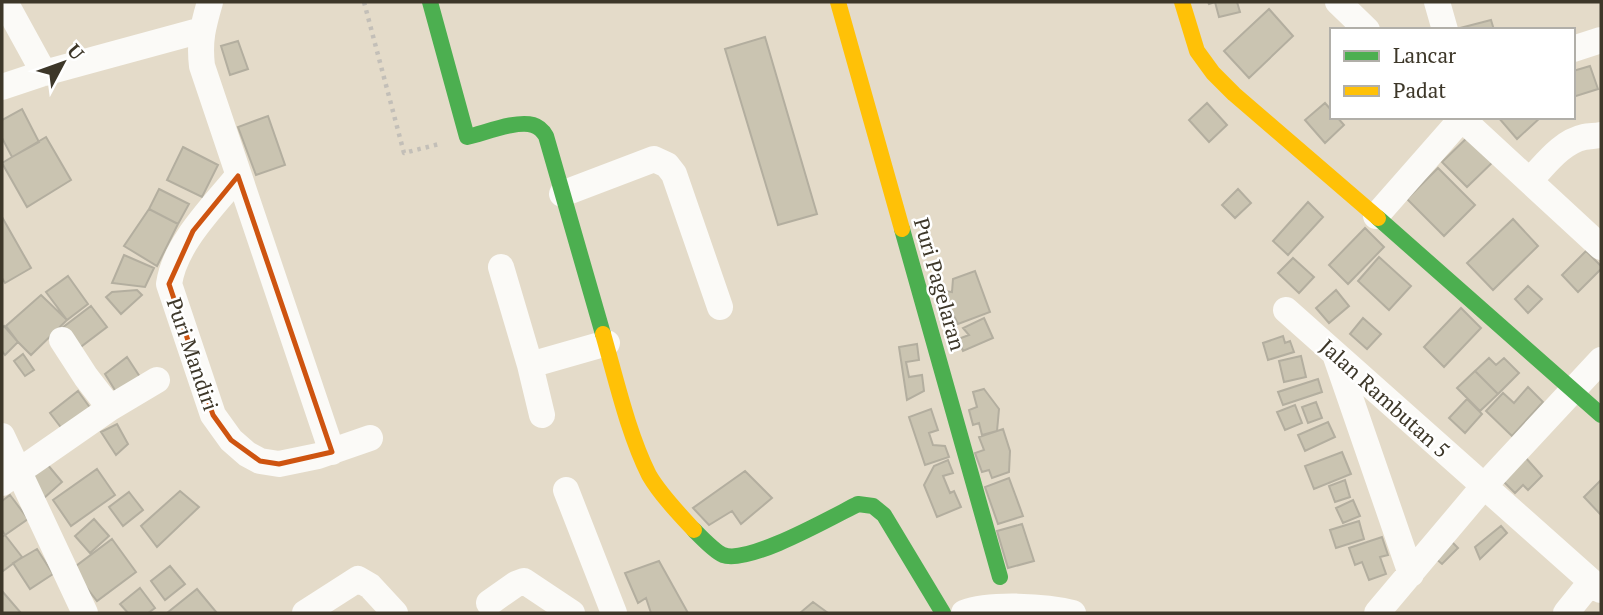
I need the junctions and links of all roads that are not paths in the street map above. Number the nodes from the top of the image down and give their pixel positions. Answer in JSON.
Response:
{"nodes":[{"id":1,"x":5,"y":2,"type":"edge"},
{"id":2,"x":210,"y":2,"type":"edge"},
{"id":3,"x":430,"y":2,"type":"edge"},
{"id":4,"x":838,"y":2,"type":"edge"},
{"id":5,"x":1182,"y":2,"type":"edge"},
{"id":6,"x":1338,"y":2,"type":"edge"},
{"id":7,"x":1437,"y":2,"type":"edge"},
{"id":8,"x":1365,"y":28,"type":"edge"},
{"id":9,"x":1444,"y":28,"type":"edge"},
{"id":10,"x":202,"y":30,"type":"junction"},
{"id":11,"x":1601,"y":40,"type":"edge"},
{"id":12,"x":1575,"y":48,"type":"edge"},
{"id":13,"x":44,"y":73,"type":"junction"},
{"id":14,"x":2,"y":87,"type":"edge"},
{"id":15,"x":1460,"y":119,"type":"edge"},
{"id":16,"x":1462,"y":119,"type":"edge"},
{"id":17,"x":1601,"y":135,"type":"edge"},
{"id":18,"x":238,"y":176,"type":"junction"},
{"id":19,"x":1530,"y":180,"type":"junction"},
{"id":20,"x":562,"y":194,"type":"junction"},
{"id":21,"x":1376,"y":216,"type":"junction"},
{"id":22,"x":1601,"y":247,"type":"edge"},
{"id":23,"x":501,"y":267,"type":"dead end"},
{"id":24,"x":720,"y":307,"type":"dead end"},
{"id":25,"x":1286,"y":310,"type":"dead end"},
{"id":26,"x":62,"y":340,"type":"dead end"},
{"id":27,"x":607,"y":343,"type":"junction"},
{"id":28,"x":1336,"y":354,"type":"junction"},
{"id":29,"x":1601,"y":360,"type":"edge"},
{"id":30,"x":530,"y":365,"type":"junction"},
{"id":31,"x":157,"y":380,"type":"dead end"},
{"id":32,"x":1573,"y":390,"type":"junction"},
{"id":33,"x":110,"y":408,"type":"junction"},
{"id":34,"x":542,"y":415,"type":"dead end"},
{"id":35,"x":1601,"y":415,"type":"edge"},
{"id":36,"x":2,"y":436,"type":"edge"},
{"id":37,"x":370,"y":438,"type":"dead end"},
{"id":38,"x":332,"y":452,"type":"junction"},
{"id":39,"x":11,"y":477,"type":"edge"},
{"id":40,"x":1484,"y":486,"type":"junction"},
{"id":41,"x":566,"y":490,"type":"dead end"},
{"id":42,"x":1411,"y":574,"type":"junction"},
{"id":43,"x":1000,"y":577,"type":"dead end"},
{"id":44,"x":1596,"y":586,"type":"edge"},
{"id":45,"x":489,"y":603,"type":"dead end"},
{"id":46,"x":85,"y":613,"type":"edge"},
{"id":47,"x":305,"y":613,"type":"edge"},
{"id":48,"x":395,"y":613,"type":"edge"},
{"id":49,"x":572,"y":613,"type":"edge"},
{"id":50,"x":614,"y":613,"type":"edge"},
{"id":51,"x":943,"y":613,"type":"edge"},
{"id":52,"x":964,"y":613,"type":"edge"},
{"id":53,"x":1073,"y":613,"type":"edge"},
{"id":54,"x":1377,"y":613,"type":"edge"},
{"id":55,"x":1566,"y":613,"type":"edge"}],
"edges":[{"from":1,"to":13,"type":"street"},
{"from":2,"to":10,"type":"street"},
{"from":3,"to":20,"type":"street"},
{"from":4,"to":43,"type":"street","name":"Puri Pagelaran"},
{"from":5,"to":21,"type":"street"},
{"from":6,"to":8,"type":"street"},
{"from":7,"to":9,"type":"street"},
{"from":10,"to":13,"type":"street"},
{"from":10,"to":18,"type":"street"},
{"from":11,"to":12,"type":"street"},
{"from":13,"to":14,"type":"street"},
{"from":15,"to":21,"type":"street"},
{"from":16,"to":19,"type":"street"},
{"from":17,"to":19,"type":"street"},
{"from":18,"to":38,"type":"street"},
{"from":18,"to":38,"type":"street","name":"Puri Mandiri"},
{"from":19,"to":22,"type":"street"},
{"from":20,"to":24,"type":"street"},
{"from":20,"to":27,"type":"street"},
{"from":21,"to":32,"type":"street"},
{"from":23,"to":30,"type":"street"},
{"from":25,"to":28,"type":"street","name":"Jalan Rambutan 5"},
{"from":26,"to":33,"type":"street"},
{"from":27,"to":30,"type":"street"},
{"from":27,"to":51,"type":"street"},
{"from":28,"to":40,"type":"street","name":"Jalan Rambutan 5"},
{"from":28,"to":42,"type":"street"},
{"from":29,"to":32,"type":"street"},
{"from":30,"to":34,"type":"street"},
{"from":31,"to":33,"type":"street"},
{"from":32,"to":35,"type":"street"},
{"from":32,"to":40,"type":"street"},
{"from":33,"to":39,"type":"street"},
{"from":36,"to":39,"type":"street"},
{"from":37,"to":38,"type":"street","name":"Puri Mandiri"},
{"from":39,"to":46,"type":"street"},
{"from":40,"to":42,"type":"street"},
{"from":40,"to":44,"type":"street","name":"Jalan Rambutan 5"},
{"from":41,"to":50,"type":"street"},
{"from":42,"to":54,"type":"street"},
{"from":44,"to":55,"type":"street"},
{"from":45,"to":49,"type":"street"},
{"from":47,"to":48,"type":"street"},
{"from":52,"to":53,"type":"street"}]}
